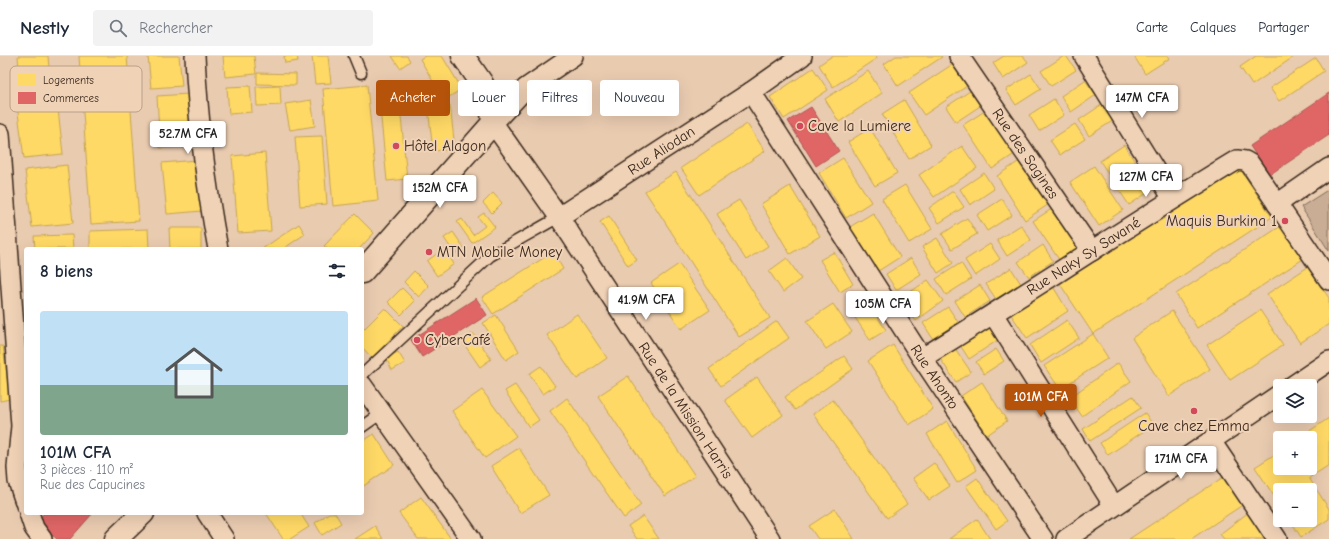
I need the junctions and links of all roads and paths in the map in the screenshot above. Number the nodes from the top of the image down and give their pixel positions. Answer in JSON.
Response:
{"nodes":[{"id":1,"x":194,"y":56,"type":"edge"},
{"id":2,"x":354,"y":56,"type":"edge"},
{"id":3,"x":463,"y":56,"type":"edge"},
{"id":4,"x":573,"y":56,"type":"edge"},
{"id":5,"x":802,"y":56,"type":"edge"},
{"id":6,"x":959,"y":56,"type":"edge"},
{"id":7,"x":1084,"y":56,"type":"edge"},
{"id":8,"x":361,"y":73,"type":"dead end"},
{"id":9,"x":751,"y":92,"type":"junction"},
{"id":10,"x":493,"y":123,"type":"junction"},
{"id":11,"x":0,"y":134,"type":"edge"},
{"id":12,"x":1329,"y":168,"type":"edge"},
{"id":13,"x":1173,"y":199,"type":"junction"},
{"id":14,"x":1277,"y":204,"type":"junction"},
{"id":15,"x":559,"y":217,"type":"junction"},
{"id":16,"x":218,"y":247,"type":"edge"},
{"id":17,"x":1092,"y":251,"type":"junction"},
{"id":18,"x":364,"y":270,"type":"edge"},
{"id":19,"x":1329,"y":280,"type":"edge"},
{"id":20,"x":994,"y":314,"type":"junction"},
{"id":21,"x":922,"y":358,"type":"junction"},
{"id":22,"x":1328,"y":364,"type":"edge"},
{"id":23,"x":364,"y":373,"type":"edge"},
{"id":24,"x":1303,"y":379,"type":"edge"},
{"id":25,"x":364,"y":388,"type":"edge"},
{"id":26,"x":1273,"y":399,"type":"edge"},
{"id":27,"x":382,"y":413,"type":"junction"},
{"id":28,"x":364,"y":426,"type":"edge"},
{"id":29,"x":23,"y":431,"type":"edge"},
{"id":30,"x":1211,"y":441,"type":"junction"},
{"id":31,"x":24,"y":499,"type":"edge"},
{"id":32,"x":1114,"y":506,"type":"junction"},
{"id":33,"x":30,"y":515,"type":"edge"},
{"id":34,"x":141,"y":515,"type":"edge"},
{"id":35,"x":208,"y":515,"type":"edge"},
{"id":36,"x":42,"y":539,"type":"edge"},
{"id":37,"x":116,"y":539,"type":"edge"},
{"id":38,"x":224,"y":539,"type":"edge"},
{"id":39,"x":471,"y":539,"type":"edge"},
{"id":40,"x":770,"y":539,"type":"edge"},
{"id":41,"x":1043,"y":539,"type":"edge"},
{"id":42,"x":1066,"y":539,"type":"edge"},
{"id":43,"x":1277,"y":539,"type":"edge"}],
"edges":[{"from":1,"to":16,"type":"street"},
{"from":2,"to":8,"type":"lane"},
{"from":3,"to":10,"type":"street"},
{"from":4,"to":10,"type":"street"},
{"from":5,"to":9,"type":"street","name":"Rue Aliodan"},
{"from":6,"to":17,"type":"street","name":"Rue des Sagines"},
{"from":7,"to":13,"type":"street"},
{"from":9,"to":15,"type":"street","name":"Rue Aliodan"},
{"from":9,"to":21,"type":"street","name":"Rue Ahonto"},
{"from":10,"to":15,"type":"street","name":"Rue de la Mission Harris"},
{"from":10,"to":18,"type":"street"},
{"from":11,"to":29,"type":"street"},
{"from":12,"to":14,"type":"street"},
{"from":13,"to":14,"type":"street","name":"Rue Naky Sy Savané"},
{"from":13,"to":17,"type":"street","name":"Rue Naky Sy Savané"},
{"from":14,"to":19,"type":"street","name":"Rue Naky Sy Savané"},
{"from":15,"to":23,"type":"lane"},
{"from":15,"to":40,"type":"street","name":"Rue de la Mission Harris"},
{"from":17,"to":20,"type":"street","name":"Rue Naky Sy Savané"},
{"from":20,"to":21,"type":"street","name":"Rue Naky Sy Savané"},
{"from":20,"to":32,"type":"street"},
{"from":21,"to":41,"type":"street","name":"Rue Ahonto"},
{"from":22,"to":24,"type":"street"},
{"from":25,"to":27,"type":"street"},
{"from":26,"to":30,"type":"street"},
{"from":27,"to":28,"type":"lane"},
{"from":27,"to":39,"type":"street"},
{"from":29,"to":31,"type":"street"},
{"from":30,"to":32,"type":"street"},
{"from":30,"to":43,"type":"street"},
{"from":32,"to":42,"type":"street"},
{"from":33,"to":36,"type":"street"},
{"from":34,"to":37,"type":"street"},
{"from":35,"to":38,"type":"street"}]}
